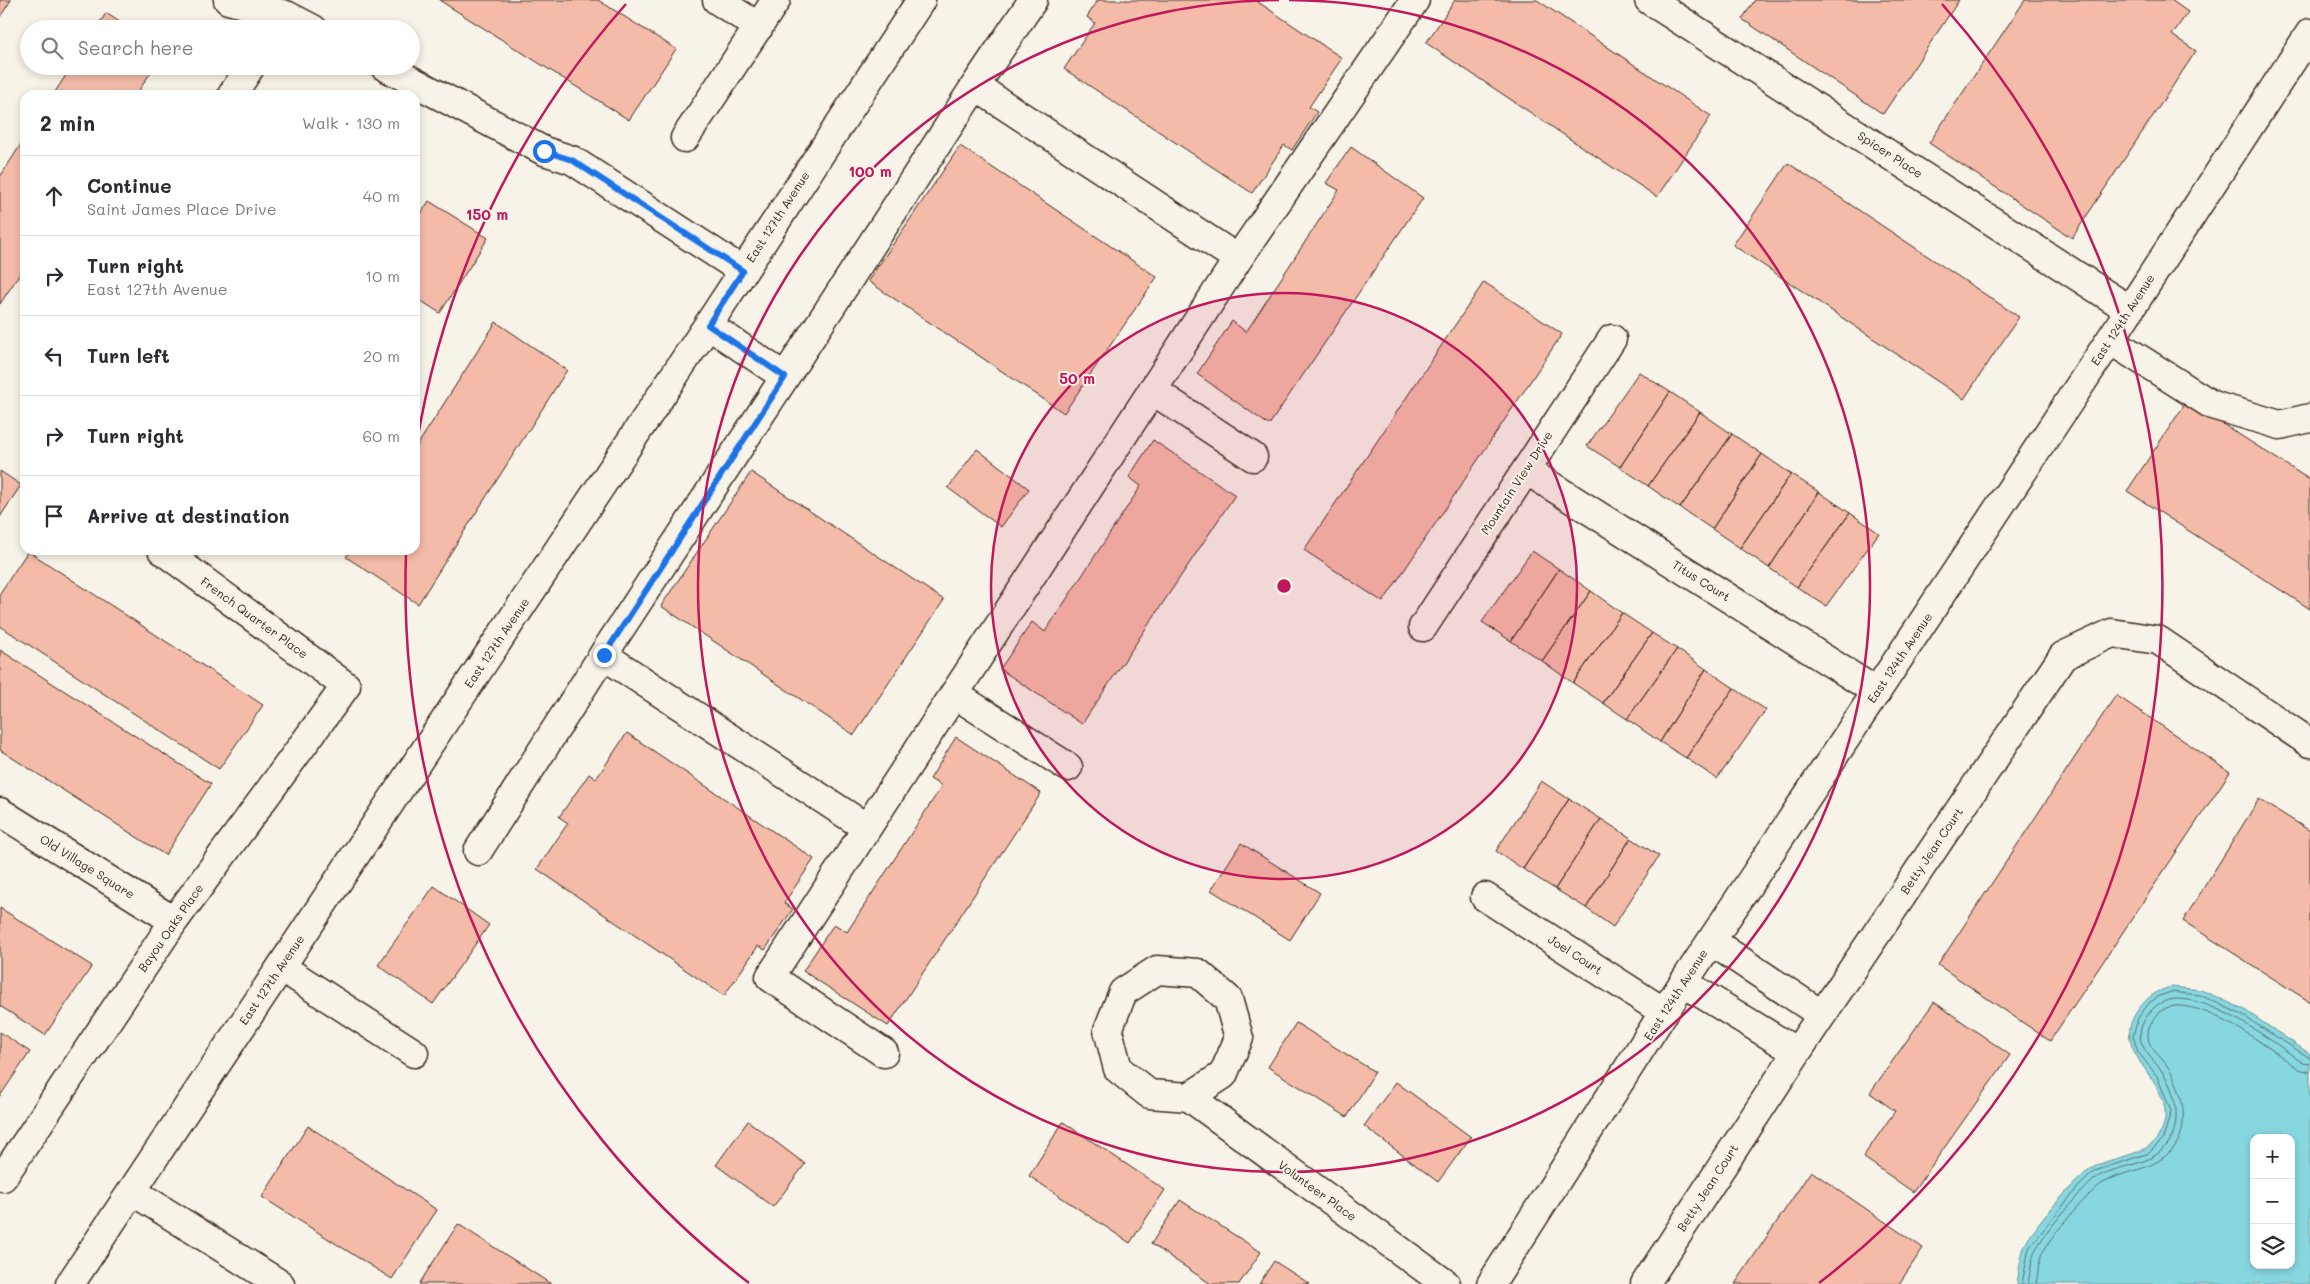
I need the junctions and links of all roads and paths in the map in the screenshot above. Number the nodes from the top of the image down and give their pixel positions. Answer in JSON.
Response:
{"nodes":[{"id":1,"x":228,"y":0,"type":"edge"},
{"id":2,"x":717,"y":0,"type":"edge"},
{"id":3,"x":776,"y":0,"type":"edge"},
{"id":4,"x":920,"y":0,"type":"edge"},
{"id":5,"x":1033,"y":0,"type":"edge"},
{"id":6,"x":1415,"y":0,"type":"edge"},
{"id":7,"x":1649,"y":0,"type":"edge"},
{"id":8,"x":288,"y":14,"type":"edge"},
{"id":9,"x":759,"y":27,"type":"junction"},
{"id":10,"x":2310,"y":33,"type":"edge"},
{"id":11,"x":246,"y":75,"type":"edge"},
{"id":12,"x":401,"y":75,"type":"edge"},
{"id":13,"x":975,"y":86,"type":"junction"},
{"id":14,"x":235,"y":90,"type":"edge"},
{"id":15,"x":685,"y":138,"type":"dead end"},
{"id":16,"x":1238,"y":259,"type":"junction"},
{"id":17,"x":743,"y":271,"type":"junction"},
{"id":18,"x":2130,"y":310,"type":"junction"},
{"id":19,"x":708,"y":325,"type":"junction"},
{"id":20,"x":1612,"y":339,"type":"dead end"},
{"id":21,"x":2110,"y":340,"type":"junction"},
{"id":22,"x":785,"y":377,"type":"junction"},
{"id":23,"x":1152,"y":390,"type":"junction"},
{"id":24,"x":2310,"y":418,"type":"edge"},
{"id":25,"x":1253,"y":457,"type":"dead end"},
{"id":26,"x":1526,"y":470,"type":"junction"},
{"id":27,"x":169,"y":555,"type":"edge"},
{"id":28,"x":1422,"y":627,"type":"dead end"},
{"id":29,"x":604,"y":655,"type":"junction"},
{"id":30,"x":346,"y":686,"type":"joint"},
{"id":31,"x":1877,"y":692,"type":"junction"},
{"id":32,"x":954,"y":694,"type":"junction"},
{"id":33,"x":2310,"y":743,"type":"edge"},
{"id":34,"x":1068,"y":767,"type":"dead end"},
{"id":35,"x":0,"y":812,"type":"edge"},
{"id":36,"x":867,"y":828,"type":"junction"},
{"id":37,"x":478,"y":852,"type":"dead end"},
{"id":38,"x":1485,"y":898,"type":"dead end"},
{"id":39,"x":174,"y":921,"type":"junction"},
{"id":40,"x":1712,"y":941,"type":"junction"},
{"id":41,"x":281,"y":967,"type":"junction"},
{"id":42,"x":1684,"y":983,"type":"junction"},
{"id":43,"x":1664,"y":1012,"type":"junction"},
{"id":44,"x":1822,"y":1015,"type":"junction"},
{"id":45,"x":1797,"y":1052,"type":"junction"},
{"id":46,"x":414,"y":1053,"type":"dead end"},
{"id":47,"x":884,"y":1053,"type":"dead end"},
{"id":48,"x":1189,"y":1097,"type":"junction"},
{"id":49,"x":2,"y":1176,"type":"edge"},
{"id":50,"x":132,"y":1191,"type":"junction"},
{"id":51,"x":70,"y":1284,"type":"edge"},
{"id":52,"x":280,"y":1284,"type":"edge"},
{"id":53,"x":1446,"y":1284,"type":"edge"},
{"id":54,"x":1491,"y":1284,"type":"edge"},
{"id":55,"x":1645,"y":1284,"type":"edge"}],
"edges":[{"from":1,"to":8,"type":"street"},
{"from":2,"to":9,"type":"street"},
{"from":3,"to":9,"type":"street"},
{"from":4,"to":17,"type":"street","name":"East 127th Avenue"},
{"from":5,"to":13,"type":"street"},
{"from":6,"to":16,"type":"street"},
{"from":7,"to":18,"type":"street","name":"Spicer Place"},
{"from":9,"to":15,"type":"street"},
{"from":10,"to":18,"type":"street","name":"East 124th Avenue"},
{"from":11,"to":14,"type":"street"},
{"from":12,"to":17,"type":"street"},
{"from":13,"to":16,"type":"street"},
{"from":13,"to":22,"type":"street"},
{"from":16,"to":23,"type":"street"},
{"from":17,"to":19,"type":"street","name":"East 127th Avenue"},
{"from":18,"to":21,"type":"street","name":"East 124th Avenue"},
{"from":19,"to":22,"type":"street"},
{"from":19,"to":41,"type":"street","name":"East 127th Avenue"},
{"from":20,"to":26,"type":"street","name":"Mountain View Drive"},
{"from":21,"to":24,"type":"street"},
{"from":21,"to":31,"type":"street","name":"East 124th Avenue"},
{"from":22,"to":29,"type":"street"},
{"from":23,"to":25,"type":"street"},
{"from":23,"to":32,"type":"street"},
{"from":26,"to":28,"type":"street","name":"Mountain View Drive"},
{"from":26,"to":31,"type":"street","name":"Titus Court"},
{"from":27,"to":30,"type":"street","name":"French Quarter Place"},
{"from":29,"to":36,"type":"street"},
{"from":29,"to":37,"type":"street"},
{"from":30,"to":39,"type":"street","name":"Bayou Oaks Place"},
{"from":31,"to":40,"type":"street","name":"East 124th Avenue"},
{"from":32,"to":34,"type":"street"},
{"from":32,"to":36,"type":"street"},
{"from":33,"to":44,"type":"street","name":"Betty Jean Court"},
{"from":35,"to":39,"type":"street","name":"Old Village Square"},
{"from":36,"to":47,"type":"street"},
{"from":38,"to":43,"type":"street","name":"Joel Court"},
{"from":39,"to":49,"type":"street","name":"Bayou Oaks Place"},
{"from":40,"to":42,"type":"street","name":"East 124th Avenue"},
{"from":40,"to":44,"type":"street"},
{"from":41,"to":46,"type":"street"},
{"from":41,"to":50,"type":"street","name":"East 127th Avenue"},
{"from":42,"to":43,"type":"street","name":"East 124th Avenue"},
{"from":42,"to":45,"type":"street"},
{"from":43,"to":54,"type":"street","name":"East 124th Avenue"},
{"from":44,"to":45,"type":"street","name":"Betty Jean Court"},
{"from":45,"to":55,"type":"street","name":"Betty Jean Court"},
{"from":48,"to":48,"type":"street"},
{"from":48,"to":53,"type":"street","name":"Volunteer Place"},
{"from":50,"to":51,"type":"street","name":"East 127th Avenue"},
{"from":50,"to":52,"type":"street"}]}
